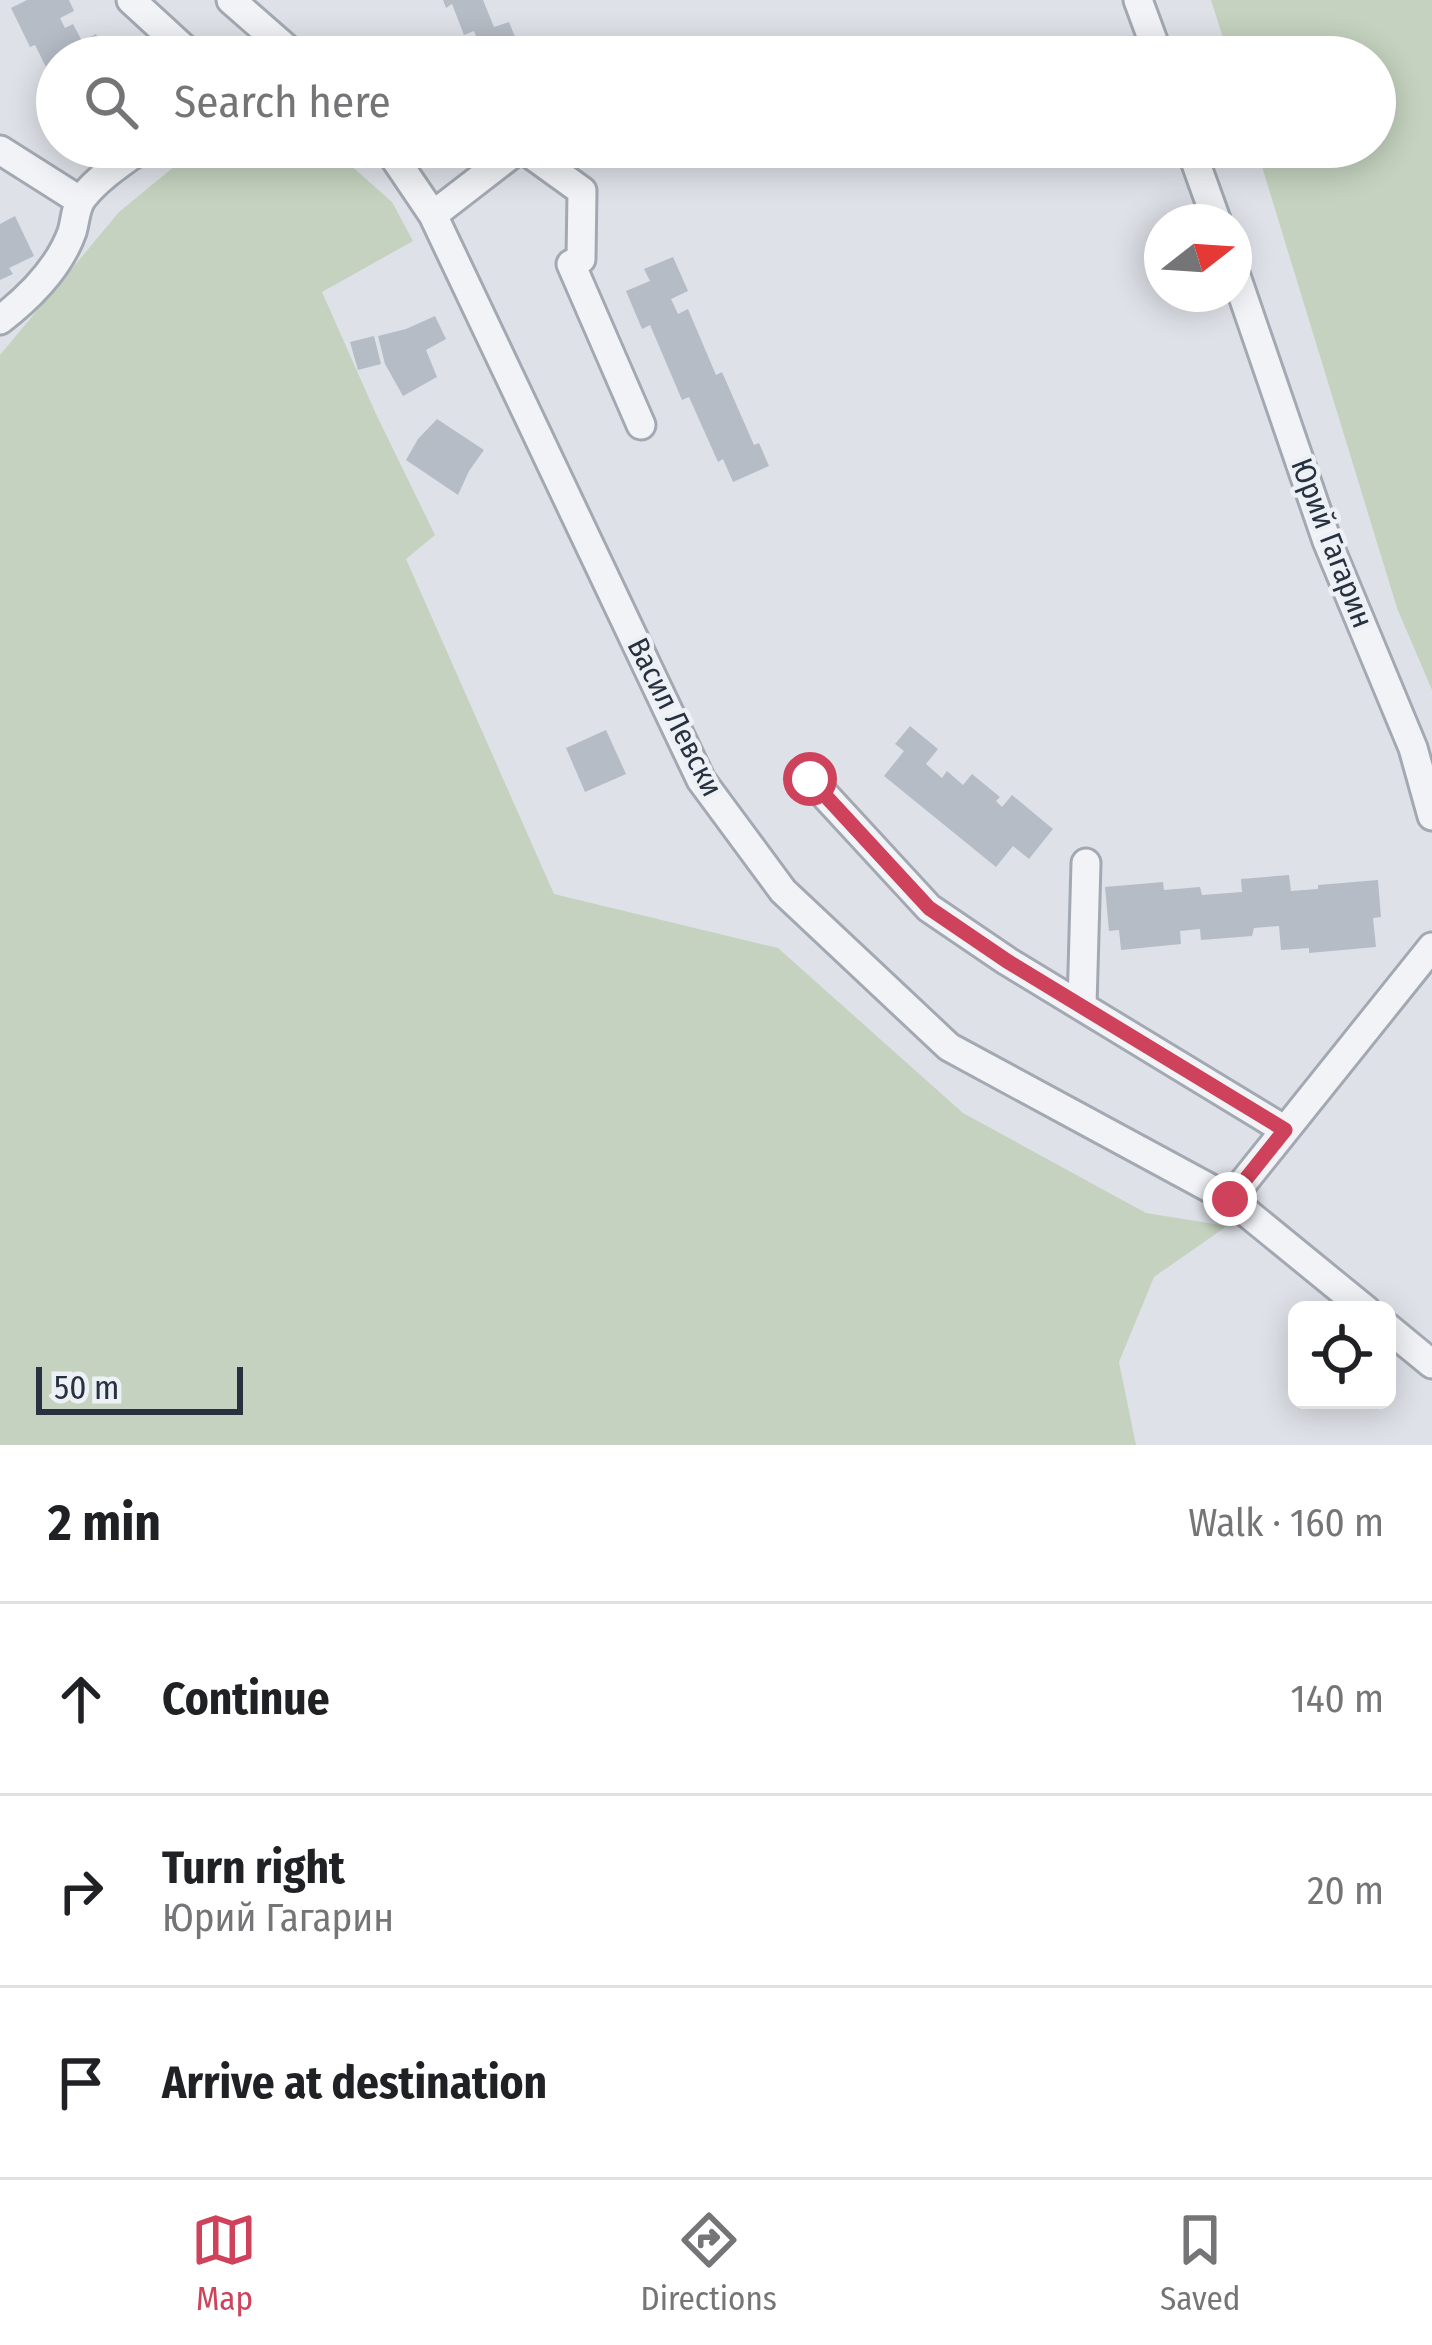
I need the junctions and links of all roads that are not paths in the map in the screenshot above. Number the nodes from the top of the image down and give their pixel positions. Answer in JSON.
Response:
{"nodes":[{"id":1,"x":131,"y":0,"type":"edge"},
{"id":2,"x":231,"y":0,"type":"edge"},
{"id":3,"x":1138,"y":0,"type":"edge"},
{"id":4,"x":170,"y":36,"type":"edge"},
{"id":5,"x":266,"y":36,"type":"edge"},
{"id":6,"x":1151,"y":36,"type":"edge"},
{"id":7,"x":5,"y":157,"type":"edge"},
{"id":8,"x":114,"y":168,"type":"edge"},
{"id":9,"x":401,"y":168,"type":"edge"},
{"id":10,"x":494,"y":168,"type":"edge"},
{"id":11,"x":550,"y":168,"type":"edge"},
{"id":12,"x":1198,"y":168,"type":"edge"},
{"id":13,"x":79,"y":200,"type":"junction"},
{"id":14,"x":1211,"y":204,"type":"edge"},
{"id":15,"x":433,"y":215,"type":"junction"},
{"id":16,"x":1248,"y":312,"type":"edge"},
{"id":17,"x":0,"y":320,"type":"edge"},
{"id":18,"x":641,"y":425,"type":"dead end"},
{"id":19,"x":810,"y":779,"type":"dead end"},
{"id":20,"x":1432,"y":816,"type":"edge"},
{"id":21,"x":1086,"y":862,"type":"dead end"},
{"id":22,"x":1432,"y":947,"type":"edge"},
{"id":23,"x":1082,"y":1006,"type":"junction"},
{"id":24,"x":1285,"y":1130,"type":"junction"},
{"id":25,"x":1230,"y":1199,"type":"junction"},
{"id":26,"x":1355,"y":1301,"type":"edge"},
{"id":27,"x":1396,"y":1334,"type":"edge"},
{"id":28,"x":1432,"y":1364,"type":"edge"}],
"edges":[{"from":1,"to":4,"type":"street"},
{"from":2,"to":5,"type":"street"},
{"from":3,"to":6,"type":"street"},
{"from":7,"to":13,"type":"street"},
{"from":8,"to":13,"type":"street"},
{"from":9,"to":15,"type":"street","name":"Васил Левски"},
{"from":10,"to":15,"type":"street"},
{"from":11,"to":18,"type":"street"},
{"from":12,"to":14,"type":"street"},
{"from":13,"to":17,"type":"street"},
{"from":15,"to":25,"type":"street","name":"Васил Левски"},
{"from":16,"to":20,"type":"street","name":"Юрий Гагарин"},
{"from":19,"to":23,"type":"street"},
{"from":21,"to":23,"type":"street"},
{"from":22,"to":24,"type":"street"},
{"from":23,"to":24,"type":"street"},
{"from":24,"to":25,"type":"street"},
{"from":25,"to":26,"type":"street","name":"Васил Левски"},
{"from":27,"to":28,"type":"street"}]}
